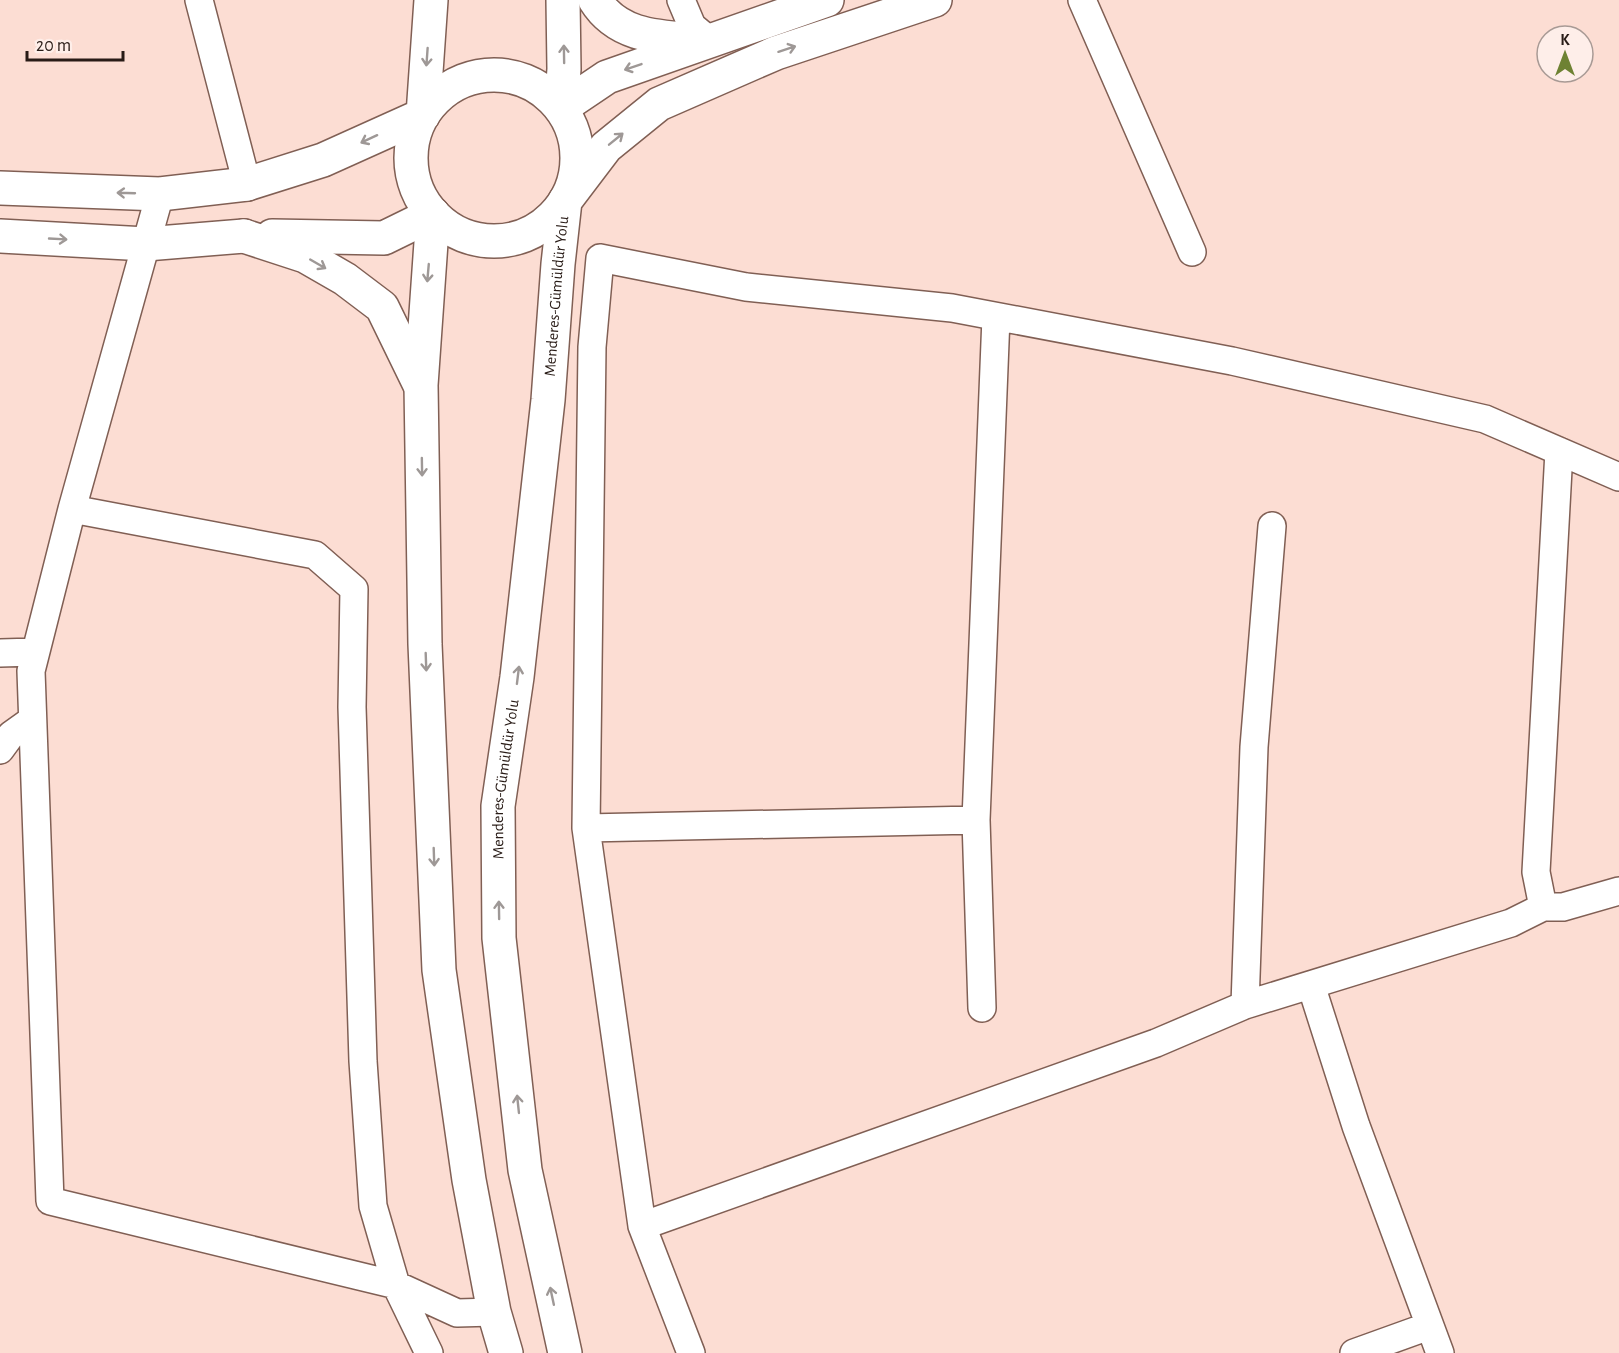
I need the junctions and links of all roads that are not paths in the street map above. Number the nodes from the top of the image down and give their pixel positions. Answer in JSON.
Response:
{"nodes":[{"id":1,"x":199,"y":0,"type":"edge"},
{"id":2,"x":431,"y":0,"type":"edge"},
{"id":3,"x":563,"y":0,"type":"edge"},
{"id":4,"x":595,"y":0,"type":"edge"},
{"id":5,"x":681,"y":0,"type":"edge"},
{"id":6,"x":827,"y":0,"type":"edge"},
{"id":7,"x":934,"y":0,"type":"edge"},
{"id":8,"x":1082,"y":0,"type":"edge"},
{"id":9,"x":710,"y":41,"type":"junction"},
{"id":10,"x":561,"y":108,"type":"junction"},
{"id":11,"x":423,"y":115,"type":"junction"},
{"id":12,"x":247,"y":184,"type":"junction"},
{"id":13,"x":0,"y":188,"type":"edge"},
{"id":14,"x":160,"y":194,"type":"junction"},
{"id":15,"x":566,"y":201,"type":"junction"},
{"id":16,"x":433,"y":214,"type":"junction"},
{"id":17,"x":0,"y":236,"type":"edge"},
{"id":18,"x":244,"y":236,"type":"junction"},
{"id":19,"x":146,"y":244,"type":"junction"},
{"id":20,"x":1192,"y":252,"type":"dead end"},
{"id":21,"x":996,"y":317,"type":"junction"},
{"id":22,"x":420,"y":386,"type":"junction"},
{"id":23,"x":1558,"y":451,"type":"junction"},
{"id":24,"x":1619,"y":477,"type":"edge"},
{"id":25,"x":72,"y":509,"type":"junction"},
{"id":26,"x":1272,"y":526,"type":"dead end"},
{"id":27,"x":35,"y":652,"type":"junction"},
{"id":28,"x":0,"y":653,"type":"edge"},
{"id":29,"x":32,"y":720,"type":"junction"},
{"id":30,"x":0,"y":750,"type":"edge"},
{"id":31,"x":976,"y":820,"type":"junction"},
{"id":32,"x":586,"y":828,"type":"junction"},
{"id":33,"x":1617,"y":897,"type":"edge"},
{"id":34,"x":1543,"y":907,"type":"junction"},
{"id":35,"x":1311,"y":985,"type":"junction"},
{"id":36,"x":1245,"y":1005,"type":"junction"},
{"id":37,"x":982,"y":1008,"type":"dead end"},
{"id":38,"x":642,"y":1226,"type":"junction"},
{"id":39,"x":396,"y":1285,"type":"junction"},
{"id":40,"x":494,"y":1312,"type":"junction"},
{"id":41,"x":1429,"y":1326,"type":"junction"},
{"id":42,"x":429,"y":1353,"type":"edge"},
{"id":43,"x":506,"y":1353,"type":"edge"},
{"id":44,"x":565,"y":1353,"type":"edge"},
{"id":45,"x":692,"y":1353,"type":"edge"},
{"id":46,"x":1354,"y":1353,"type":"edge"},
{"id":47,"x":1440,"y":1353,"type":"edge"}],
"edges":[{"from":1,"to":12,"type":"street"},
{"from":2,"to":11,"type":"main road","one_way":true},
{"from":10,"to":3,"type":"main road","one_way":true},
{"from":4,"to":9,"type":"main road"},
{"from":5,"to":9,"type":"street"},
{"from":6,"to":9,"type":"main road"},
{"from":15,"to":7,"type":"main road","one_way":true},
{"from":8,"to":20,"type":"street"},
{"from":9,"to":10,"type":"main road","one_way":true},
{"from":10,"to":11,"type":"main road"},
{"from":10,"to":15,"type":"main road"},
{"from":11,"to":12,"type":"main road","one_way":true},
{"from":11,"to":16,"type":"main road"},
{"from":12,"to":14,"type":"main road"},
{"from":14,"to":13,"type":"main road","one_way":true},
{"from":14,"to":19,"type":"street"},
{"from":15,"to":16,"type":"main road"},
{"from":44,"to":15,"type":"main road","name":"Menderes-Gümüldür Yolu","one_way":true},
{"from":16,"to":18,"type":"main road"},
{"from":16,"to":22,"type":"main road","one_way":true},
{"from":17,"to":19,"type":"main road","one_way":true},
{"from":18,"to":19,"type":"main road"},
{"from":18,"to":22,"type":"main road","one_way":true},
{"from":19,"to":25,"type":"street"},
{"from":21,"to":23,"type":"street"},
{"from":21,"to":31,"type":"street"},
{"from":21,"to":32,"type":"street"},
{"from":22,"to":40,"type":"main road","one_way":true},
{"from":23,"to":24,"type":"street"},
{"from":23,"to":34,"type":"street"},
{"from":25,"to":27,"type":"street"},
{"from":25,"to":39,"type":"street"},
{"from":26,"to":36,"type":"street"},
{"from":27,"to":28,"type":"street"},
{"from":27,"to":29,"type":"street"},
{"from":29,"to":30,"type":"street"},
{"from":29,"to":39,"type":"street"},
{"from":31,"to":32,"type":"street"},
{"from":31,"to":37,"type":"street"},
{"from":32,"to":38,"type":"street"},
{"from":33,"to":34,"type":"street"},
{"from":34,"to":35,"type":"street"},
{"from":35,"to":36,"type":"street"},
{"from":35,"to":41,"type":"street"},
{"from":36,"to":38,"type":"street"},
{"from":38,"to":45,"type":"street"},
{"from":39,"to":40,"type":"street"},
{"from":39,"to":42,"type":"street"},
{"from":40,"to":43,"type":"main road"},
{"from":41,"to":46,"type":"street"},
{"from":41,"to":47,"type":"street"}]}
